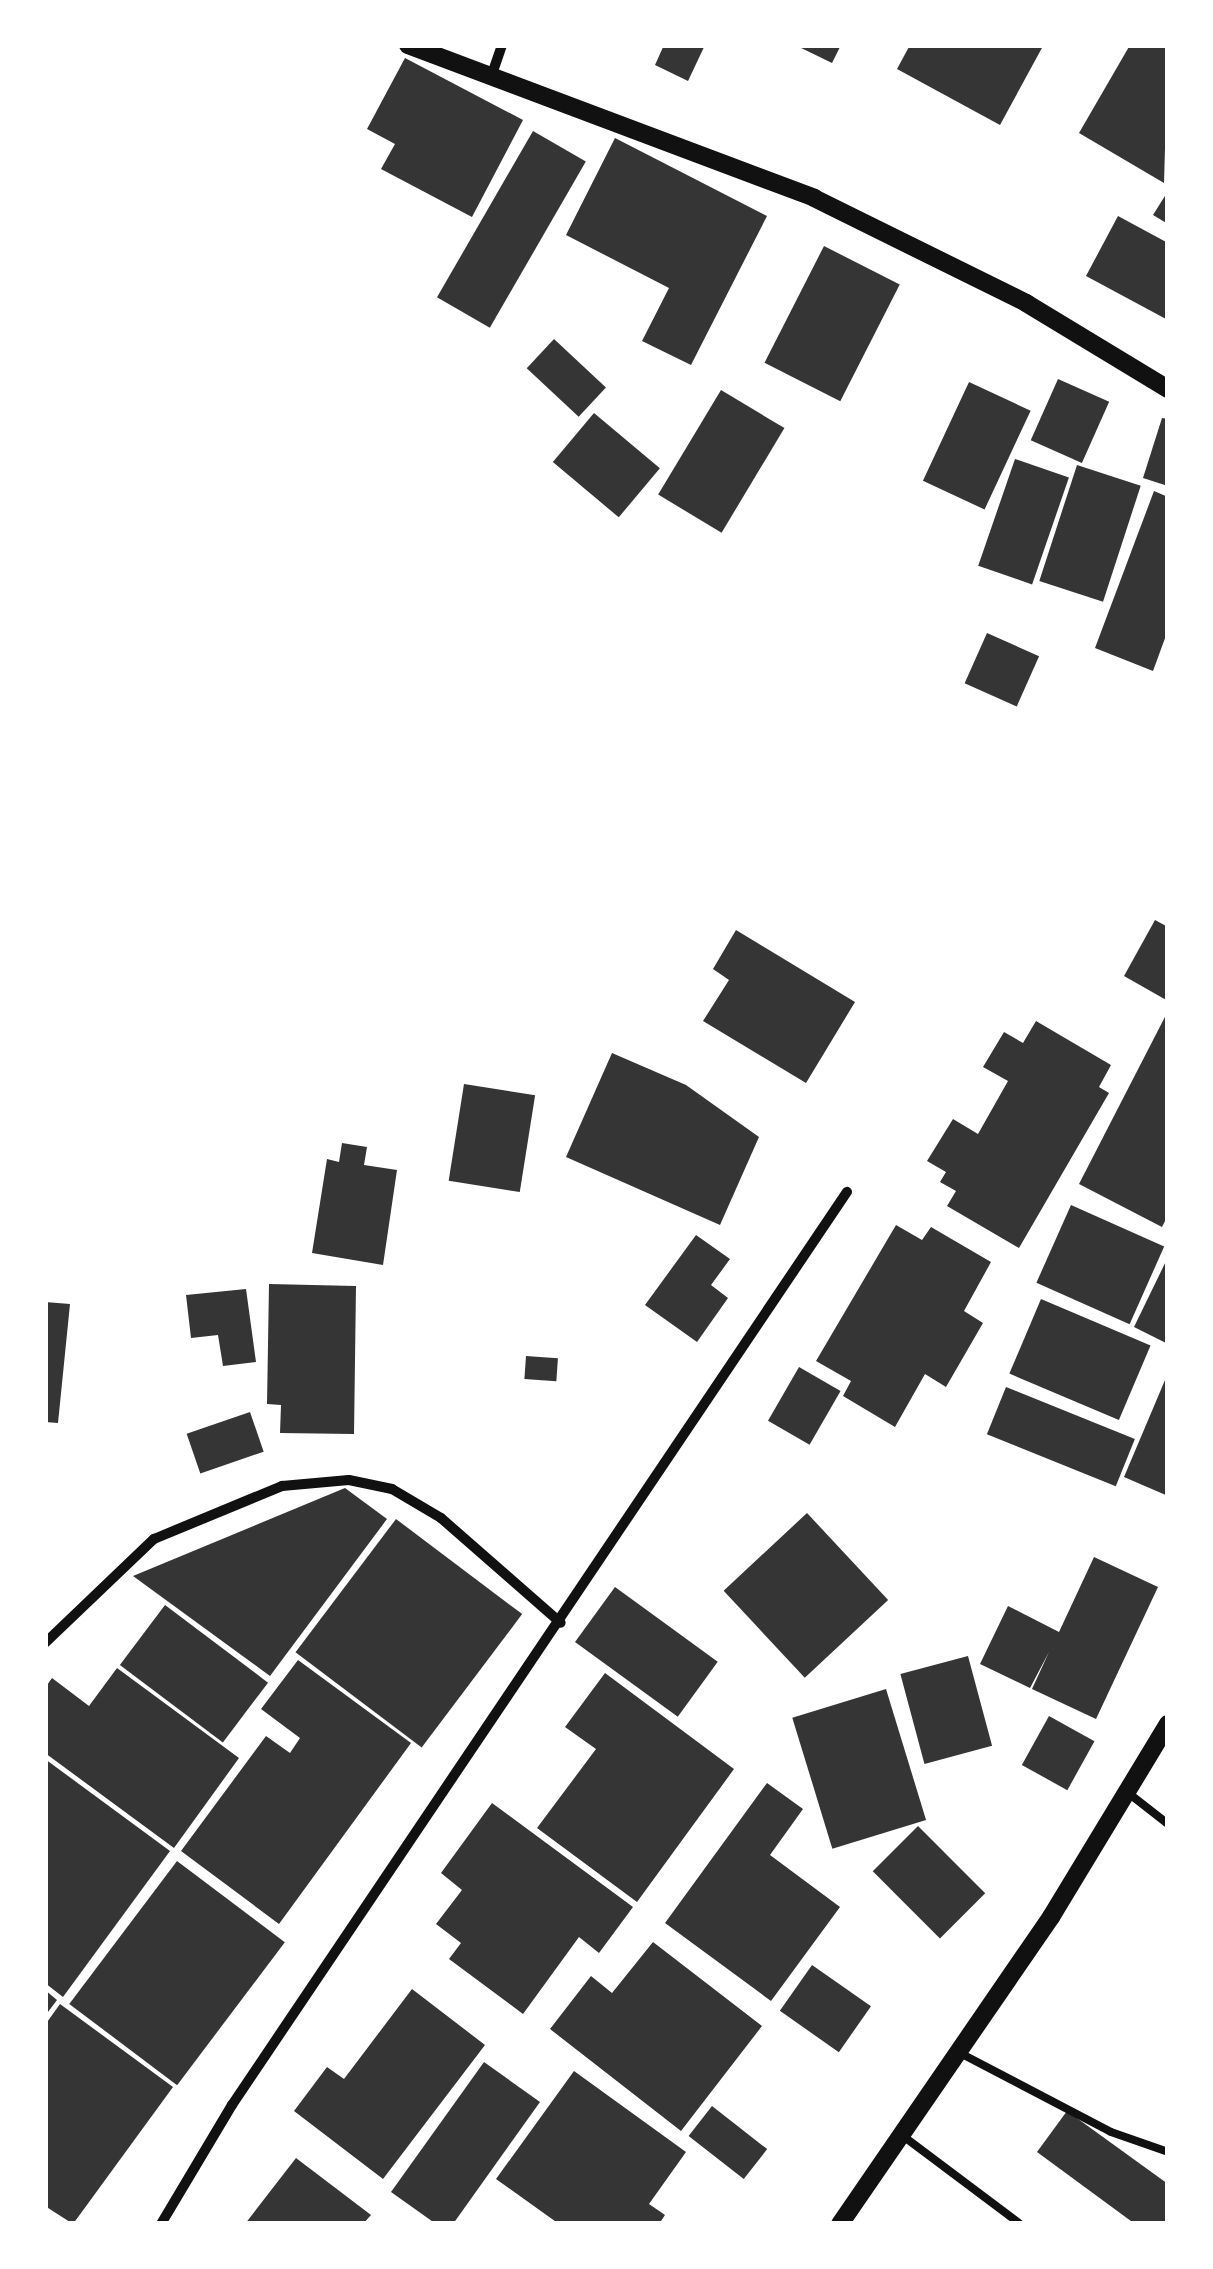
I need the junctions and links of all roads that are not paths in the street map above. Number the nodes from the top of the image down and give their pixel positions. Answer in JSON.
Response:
{"nodes":[{"id":1,"x":408,"y":45,"type":"edge"},
{"id":2,"x":502,"y":45,"type":"edge"},
{"id":3,"x":491,"y":78,"type":"junction"},
{"id":4,"x":1168,"y":388,"type":"edge"},
{"id":5,"x":847,"y":1192,"type":"dead end"},
{"id":6,"x":561,"y":1623,"type":"junction"},
{"id":7,"x":45,"y":1643,"type":"edge"},
{"id":8,"x":1168,"y":1724,"type":"edge"},
{"id":9,"x":1127,"y":1792,"type":"junction"},
{"id":10,"x":1168,"y":1824,"type":"edge"},
{"id":11,"x":960,"y":2052,"type":"junction"},
{"id":12,"x":904,"y":2136,"type":"junction"},
{"id":13,"x":1168,"y":2152,"type":"edge"},
{"id":14,"x":161,"y":2224,"type":"edge"},
{"id":15,"x":840,"y":2224,"type":"edge"},
{"id":16,"x":1020,"y":2224,"type":"edge"}],
"edges":[{"from":1,"to":3,"type":"street"},
{"from":2,"to":3,"type":"street"},
{"from":3,"to":4,"type":"street"},
{"from":5,"to":6,"type":"street"},
{"from":6,"to":7,"type":"street"},
{"from":6,"to":14,"type":"street"},
{"from":8,"to":9,"type":"street"},
{"from":9,"to":10,"type":"lane"},
{"from":9,"to":11,"type":"street"},
{"from":11,"to":12,"type":"street"},
{"from":11,"to":13,"type":"lane"},
{"from":12,"to":15,"type":"street"},
{"from":12,"to":16,"type":"lane"}]}
